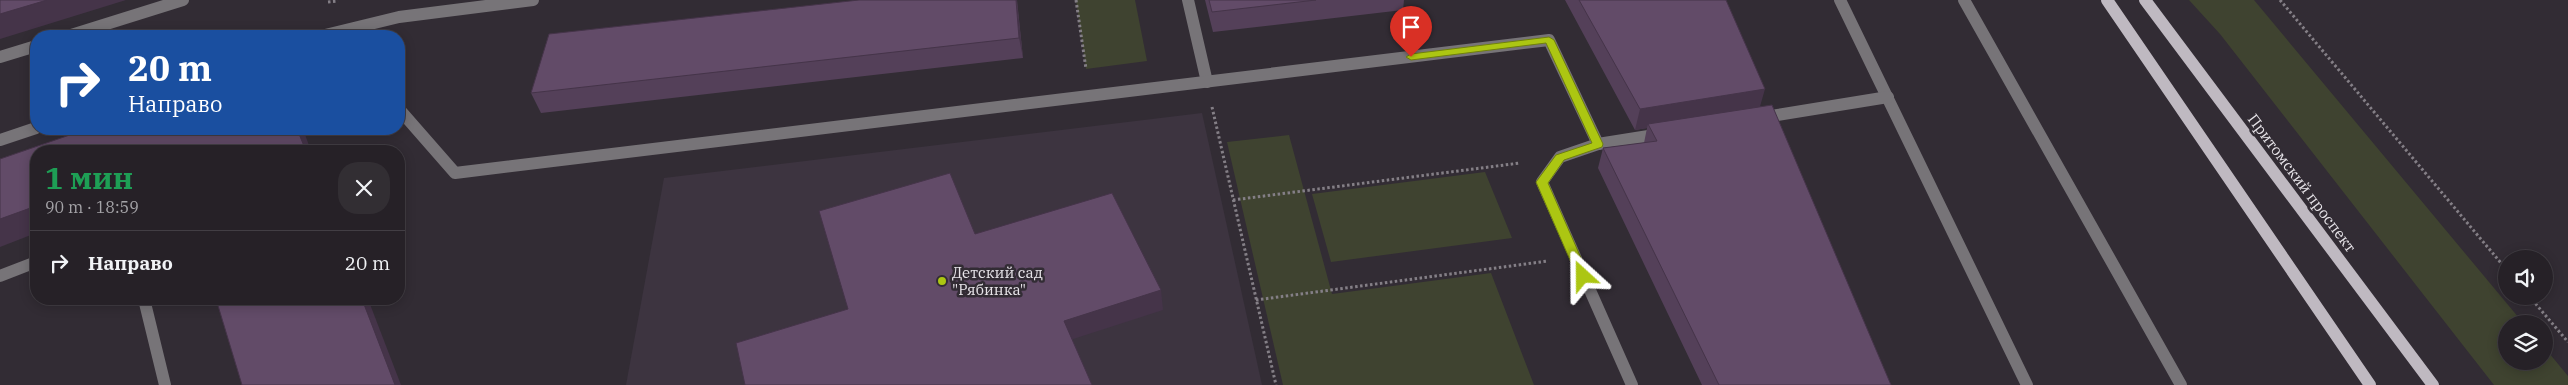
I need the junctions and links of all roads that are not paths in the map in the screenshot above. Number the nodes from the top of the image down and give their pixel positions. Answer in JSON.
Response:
{"nodes":[{"id":1,"x":183,"y":0,"type":"edge"},
{"id":2,"x":533,"y":0,"type":"edge"},
{"id":3,"x":1188,"y":0,"type":"edge"},
{"id":4,"x":1840,"y":0,"type":"edge"},
{"id":5,"x":1964,"y":0,"type":"edge"},
{"id":6,"x":2107,"y":0,"type":"edge"},
{"id":7,"x":2145,"y":0,"type":"edge"},
{"id":8,"x":87,"y":30,"type":"edge"},
{"id":9,"x":355,"y":30,"type":"edge"},
{"id":10,"x":30,"y":48,"type":"edge"},
{"id":11,"x":0,"y":58,"type":"edge"},
{"id":12,"x":1207,"y":82,"type":"junction"},
{"id":13,"x":1888,"y":97,"type":"junction"},
{"id":14,"x":405,"y":116,"type":"edge"},
{"id":15,"x":1744,"y":120,"type":"edge"},
{"id":16,"x":30,"y":130,"type":"edge"},
{"id":17,"x":1677,"y":131,"type":"edge"},
{"id":18,"x":0,"y":140,"type":"edge"},
{"id":19,"x":1598,"y":144,"type":"junction"},
{"id":20,"x":30,"y":264,"type":"edge"},
{"id":21,"x":0,"y":276,"type":"edge"},
{"id":22,"x":145,"y":305,"type":"edge"},
{"id":23,"x":165,"y":385,"type":"edge"},
{"id":24,"x":1632,"y":385,"type":"edge"},
{"id":25,"x":2027,"y":385,"type":"edge"},
{"id":26,"x":2181,"y":385,"type":"edge"},
{"id":27,"x":2370,"y":385,"type":"edge"},
{"id":28,"x":2433,"y":385,"type":"edge"}],
"edges":[{"from":1,"to":8,"type":"lane"},
{"from":2,"to":9,"type":"lane"},
{"from":3,"to":12,"type":"lane"},
{"from":4,"to":13,"type":"lane"},
{"from":5,"to":26,"type":"lane"},
{"from":6,"to":27,"type":"main road"},
{"from":7,"to":28,"type":"main road","name":"Притомский проспект"},
{"from":10,"to":11,"type":"lane"},
{"from":12,"to":14,"type":"lane"},
{"from":12,"to":19,"type":"lane"},
{"from":13,"to":15,"type":"lane"},
{"from":13,"to":25,"type":"lane"},
{"from":16,"to":18,"type":"lane"},
{"from":17,"to":19,"type":"lane"},
{"from":19,"to":24,"type":"lane"},
{"from":20,"to":21,"type":"lane"},
{"from":22,"to":23,"type":"lane"}]}
